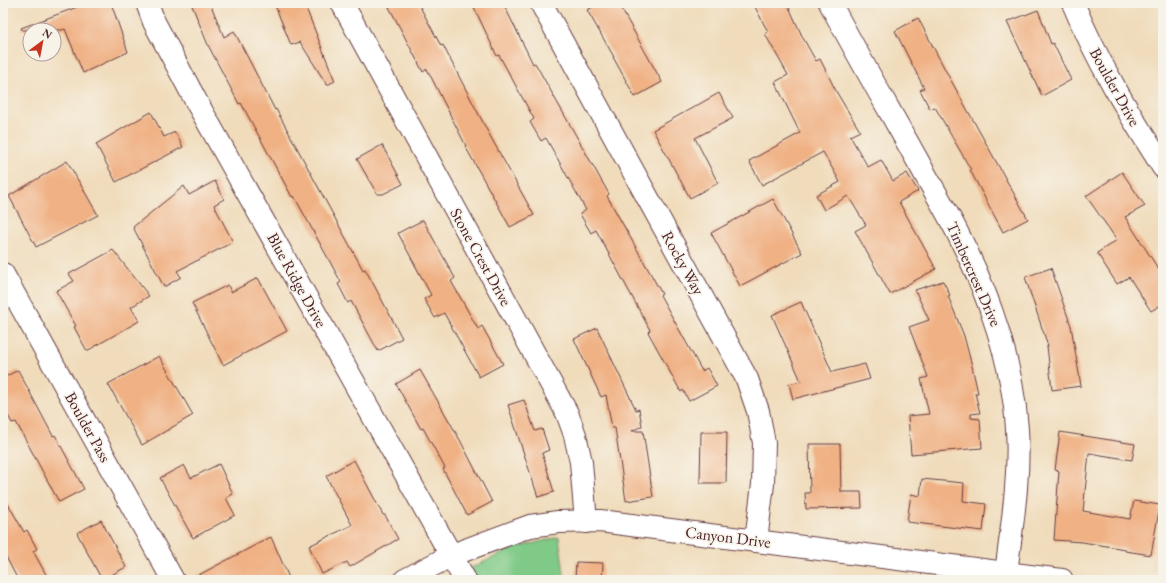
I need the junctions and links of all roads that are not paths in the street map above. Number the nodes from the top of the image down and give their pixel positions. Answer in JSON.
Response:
{"nodes":[{"id":1,"x":147,"y":3,"type":"edge"},
{"id":2,"x":342,"y":3,"type":"edge"},
{"id":3,"x":541,"y":3,"type":"edge"},
{"id":4,"x":830,"y":3,"type":"edge"},
{"id":5,"x":1073,"y":3,"type":"edge"},
{"id":6,"x":1163,"y":167,"type":"edge"},
{"id":7,"x":3,"y":274,"type":"edge"},
{"id":8,"x":586,"y":522,"type":"junction"},
{"id":9,"x":756,"y":541,"type":"junction"},
{"id":10,"x":452,"y":555,"type":"junction"},
{"id":11,"x":1006,"y":573,"type":"junction"},
{"id":12,"x":173,"y":580,"type":"edge"},
{"id":13,"x":405,"y":580,"type":"edge"},
{"id":14,"x":466,"y":580,"type":"edge"},
{"id":15,"x":1062,"y":580,"type":"edge"}],
"edges":[{"from":1,"to":10,"type":"street","name":"Blue Ridge Drive"},
{"from":2,"to":8,"type":"street","name":"Stone Crest Drive"},
{"from":3,"to":9,"type":"street","name":"Rocky Way"},
{"from":4,"to":11,"type":"street","name":"Timbercrest Drive"},
{"from":5,"to":6,"type":"street","name":"Boulder Drive"},
{"from":7,"to":12,"type":"street","name":"Boulder Pass"},
{"from":8,"to":9,"type":"street","name":"Canyon Drive"},
{"from":8,"to":10,"type":"street","name":"Canyon Drive"},
{"from":9,"to":11,"type":"street","name":"Canyon Drive"},
{"from":10,"to":13,"type":"street","name":"Canyon Drive"},
{"from":10,"to":14,"type":"street","name":"Blue Ridge Drive"},
{"from":11,"to":15,"type":"street","name":"Canyon Drive"}]}
